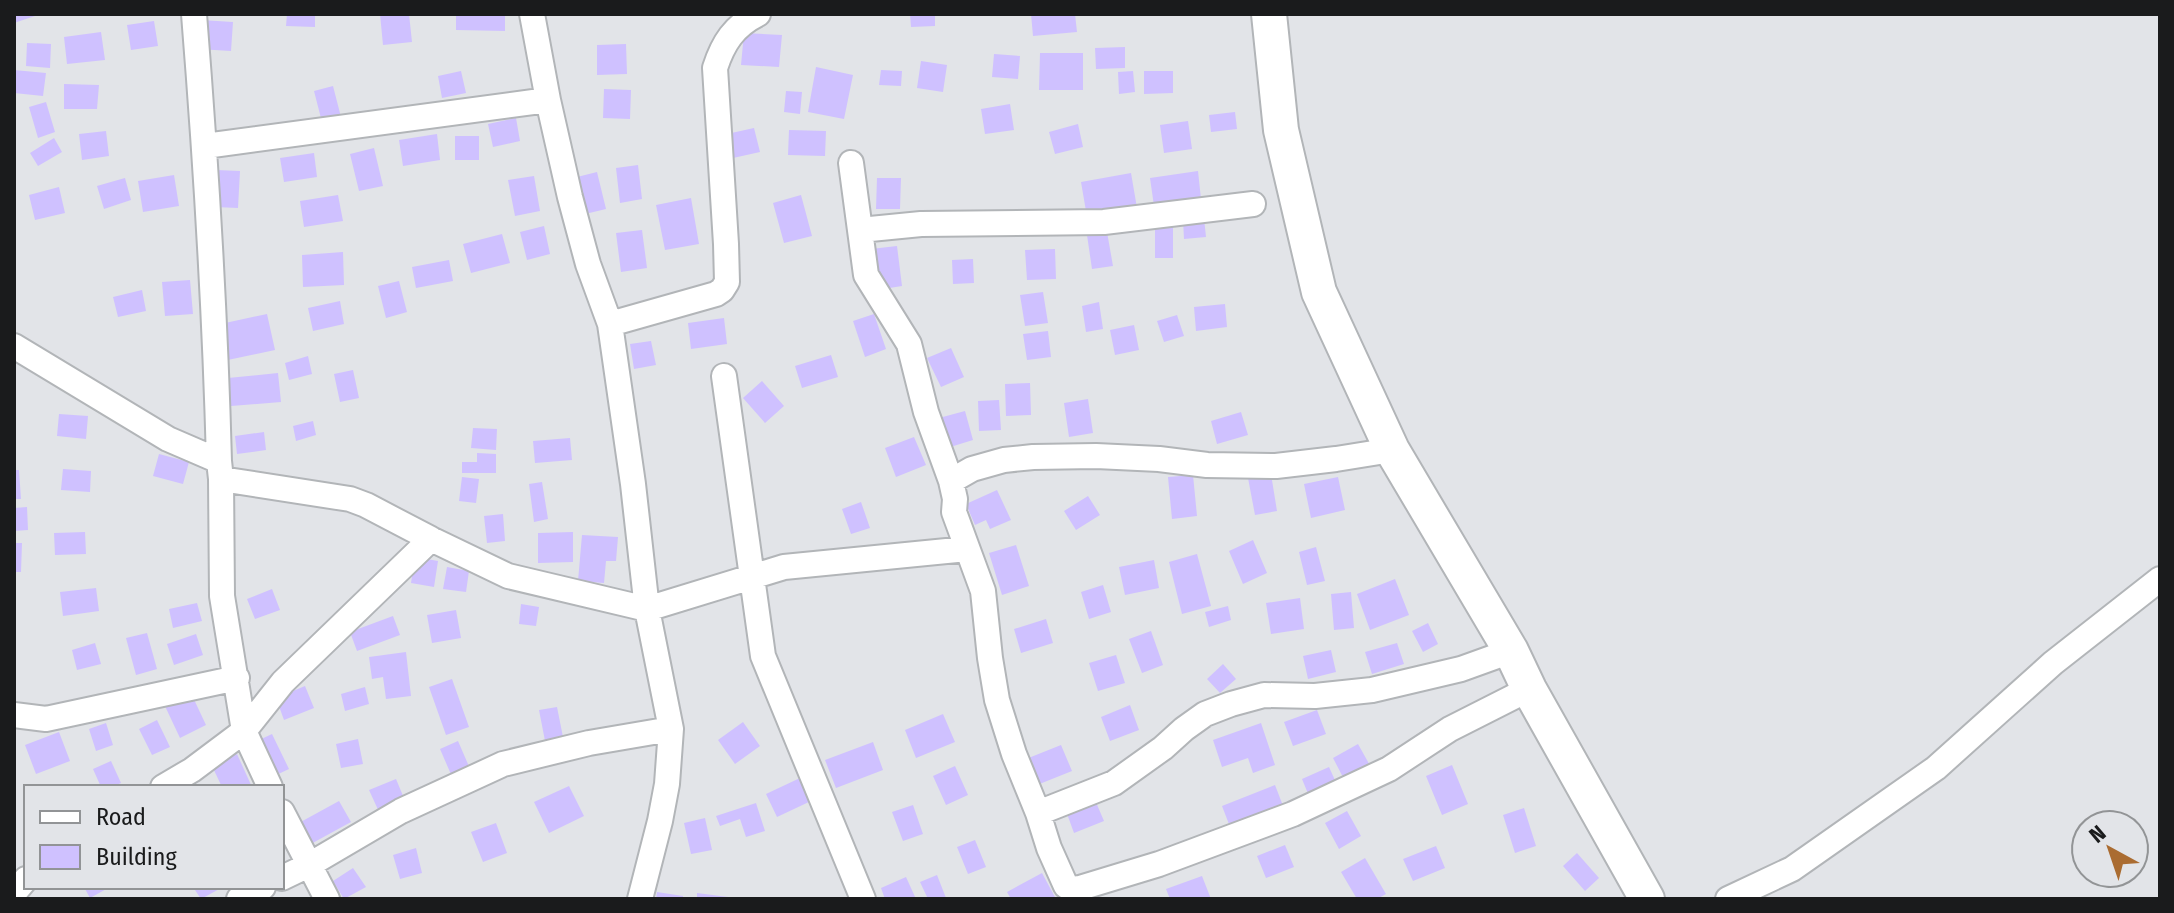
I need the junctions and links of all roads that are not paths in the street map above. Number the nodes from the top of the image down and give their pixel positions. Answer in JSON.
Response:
{"nodes":[{"id":1,"x":194,"y":14,"type":"edge"},
{"id":2,"x":532,"y":14,"type":"edge"},
{"id":3,"x":758,"y":14,"type":"edge"},
{"id":4,"x":1269,"y":14,"type":"edge"},
{"id":5,"x":548,"y":100,"type":"junction"},
{"id":6,"x":205,"y":146,"type":"junction"},
{"id":7,"x":851,"y":163,"type":"dead end"},
{"id":8,"x":1253,"y":204,"type":"dead end"},
{"id":9,"x":860,"y":230,"type":"junction"},
{"id":10,"x":610,"y":324,"type":"junction"},
{"id":11,"x":14,"y":346,"type":"edge"},
{"id":12,"x":724,"y":376,"type":"dead end"},
{"id":13,"x":1392,"y":450,"type":"junction"},
{"id":14,"x":220,"y":470,"type":"junction"},
{"id":15,"x":951,"y":481,"type":"junction"},
{"id":16,"x":431,"y":539,"type":"junction"},
{"id":17,"x":967,"y":549,"type":"junction"},
{"id":18,"x":751,"y":578,"type":"junction"},
{"id":19,"x":2160,"y":579,"type":"edge"},
{"id":20,"x":647,"y":609,"type":"junction"},
{"id":21,"x":1511,"y":651,"type":"junction"},
{"id":22,"x":237,"y":678,"type":"junction"},
{"id":23,"x":1529,"y":689,"type":"junction"},
{"id":24,"x":14,"y":715,"type":"edge"},
{"id":25,"x":671,"y":729,"type":"junction"},
{"id":26,"x":244,"y":731,"type":"junction"},
{"id":27,"x":166,"y":785,"type":"edge"},
{"id":28,"x":269,"y":785,"type":"edge"},
{"id":29,"x":1038,"y":813,"type":"junction"},
{"id":30,"x":284,"y":816,"type":"edge"},
{"id":31,"x":309,"y":865,"type":"junction"},
{"id":32,"x":284,"y":877,"type":"edge"},
{"id":33,"x":259,"y":889,"type":"edge"},
{"id":34,"x":239,"y":899,"type":"edge"},
{"id":35,"x":327,"y":899,"type":"edge"},
{"id":36,"x":640,"y":899,"type":"edge"},
{"id":37,"x":863,"y":899,"type":"edge"},
{"id":38,"x":1647,"y":899,"type":"edge"},
{"id":39,"x":1728,"y":899,"type":"edge"}],
"edges":[{"from":1,"to":6,"type":"street"},
{"from":2,"to":5,"type":"street"},
{"from":3,"to":10,"type":"street"},
{"from":4,"to":13,"type":"main road"},
{"from":5,"to":6,"type":"street"},
{"from":5,"to":10,"type":"street"},
{"from":6,"to":14,"type":"street"},
{"from":7,"to":9,"type":"street"},
{"from":8,"to":9,"type":"street"},
{"from":9,"to":15,"type":"street"},
{"from":10,"to":20,"type":"street"},
{"from":11,"to":14,"type":"street"},
{"from":12,"to":18,"type":"street"},
{"from":13,"to":15,"type":"street"},
{"from":13,"to":21,"type":"main road"},
{"from":14,"to":16,"type":"street"},
{"from":14,"to":22,"type":"street"},
{"from":15,"to":17,"type":"street"},
{"from":16,"to":20,"type":"street"},
{"from":16,"to":26,"type":"street"},
{"from":17,"to":18,"type":"street"},
{"from":17,"to":29,"type":"street"},
{"from":18,"to":20,"type":"street"},
{"from":18,"to":37,"type":"street"},
{"from":19,"to":39,"type":"street"},
{"from":20,"to":25,"type":"street"},
{"from":21,"to":23,"type":"main road"},
{"from":21,"to":29,"type":"street"},
{"from":22,"to":24,"type":"street"},
{"from":22,"to":26,"type":"street"},
{"from":23,"to":29,"type":"street"},
{"from":23,"to":38,"type":"main road"},
{"from":25,"to":31,"type":"street"},
{"from":25,"to":36,"type":"street"},
{"from":26,"to":27,"type":"street"},
{"from":26,"to":28,"type":"street"},
{"from":30,"to":31,"type":"street"},
{"from":31,"to":32,"type":"street"},
{"from":31,"to":35,"type":"street"},
{"from":33,"to":34,"type":"street"}]}
